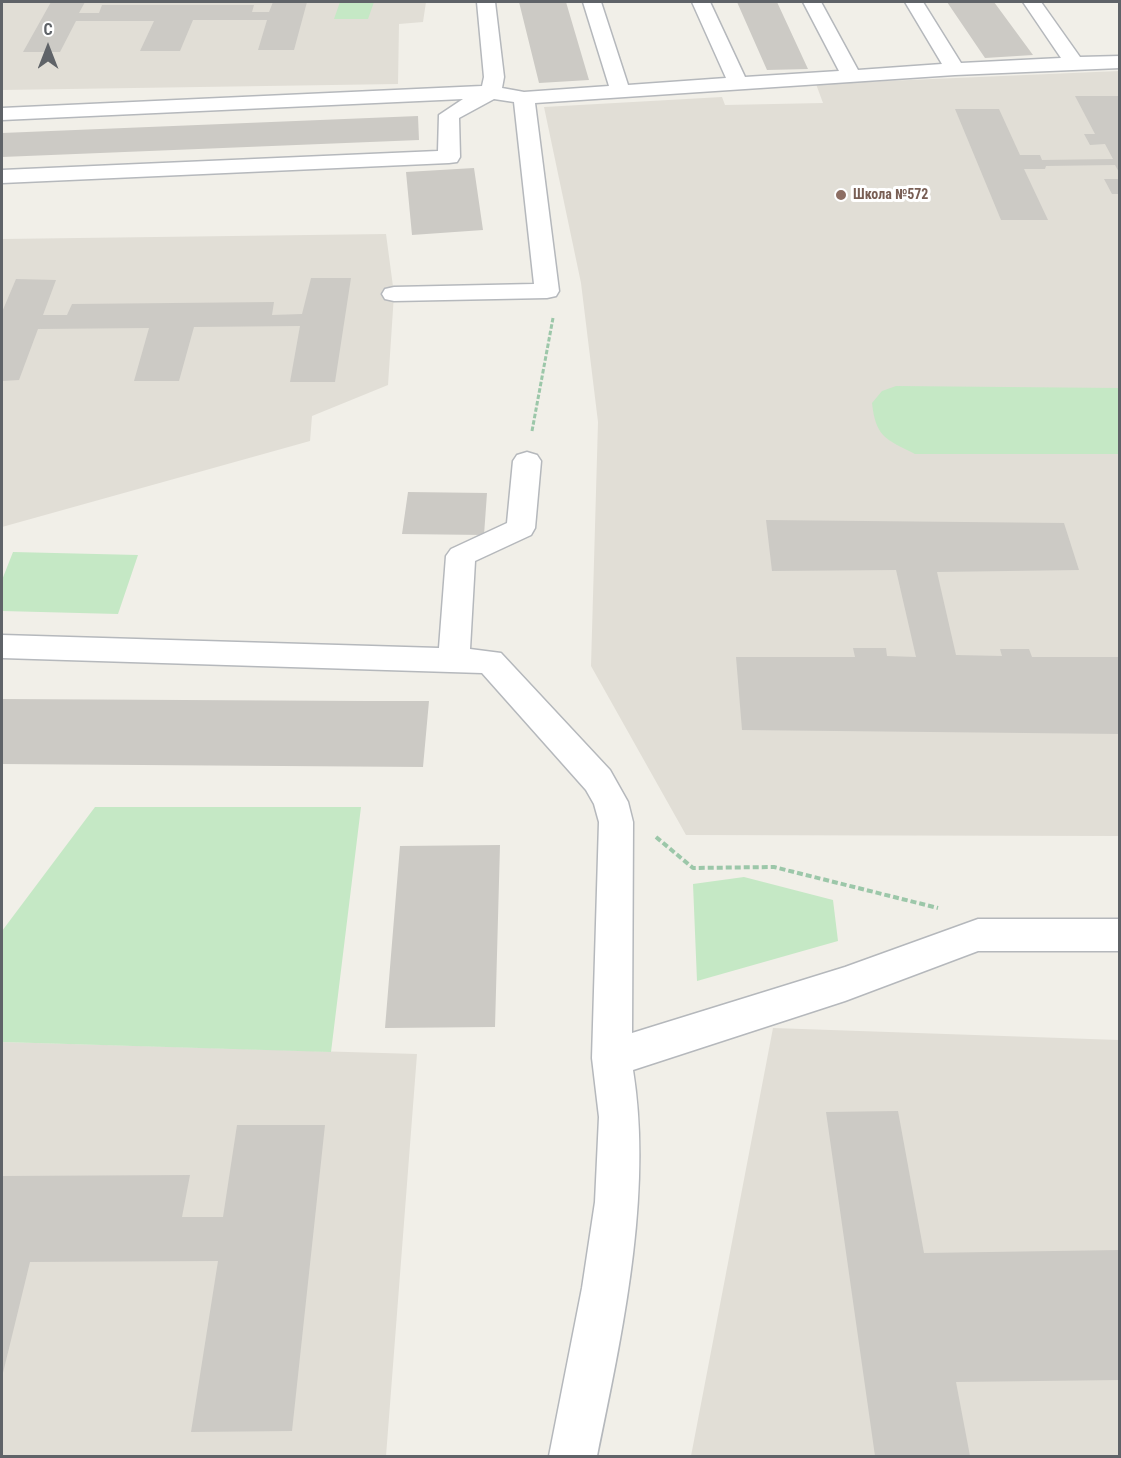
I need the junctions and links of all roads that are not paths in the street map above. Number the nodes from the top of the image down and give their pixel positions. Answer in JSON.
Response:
{"nodes":[{"id":1,"x":486,"y":2,"type":"edge"},
{"id":2,"x":592,"y":2,"type":"edge"},
{"id":3,"x":701,"y":2,"type":"edge"},
{"id":4,"x":812,"y":2,"type":"edge"},
{"id":5,"x":914,"y":2,"type":"edge"},
{"id":6,"x":1032,"y":2,"type":"edge"},
{"id":7,"x":1119,"y":62,"type":"edge"},
{"id":8,"x":1074,"y":63,"type":"junction"},
{"id":9,"x":955,"y":69,"type":"junction"},
{"id":10,"x":852,"y":76,"type":"junction"},
{"id":11,"x":764,"y":83,"type":"junction"},
{"id":12,"x":739,"y":85,"type":"junction"},
{"id":13,"x":492,"y":92,"type":"junction"},
{"id":14,"x":621,"y":93,"type":"junction"},
{"id":15,"x":842,"y":97,"type":"dead end"},
{"id":16,"x":524,"y":98,"type":"junction"},
{"id":17,"x":2,"y":114,"type":"edge"},
{"id":18,"x":2,"y":177,"type":"edge"},
{"id":19,"x":394,"y":294,"type":"dead end"},
{"id":20,"x":527,"y":461,"type":"road end"},
{"id":21,"x":2,"y":647,"type":"edge"},
{"id":22,"x":454,"y":660,"type":"junction"},
{"id":23,"x":1119,"y":935,"type":"edge"},
{"id":24,"x":612,"y":1058,"type":"junction"},
{"id":25,"x":573,"y":1456,"type":"edge"}],
"edges":[{"from":1,"to":13,"type":"lane"},
{"from":2,"to":14,"type":"lane"},
{"from":3,"to":12,"type":"lane"},
{"from":4,"to":10,"type":"lane"},
{"from":5,"to":9,"type":"lane"},
{"from":6,"to":8,"type":"lane"},
{"from":7,"to":8,"type":"lane"},
{"from":8,"to":9,"type":"lane"},
{"from":9,"to":10,"type":"lane"},
{"from":10,"to":11,"type":"lane"},
{"from":11,"to":12,"type":"lane"},
{"from":11,"to":15,"type":"lane"},
{"from":12,"to":14,"type":"lane"},
{"from":13,"to":16,"type":"lane"},
{"from":13,"to":17,"type":"lane"},
{"from":13,"to":18,"type":"lane"},
{"from":14,"to":16,"type":"lane"},
{"from":16,"to":19,"type":"lane"},
{"from":20,"to":22,"type":"lane"},
{"from":21,"to":22,"type":"lane"},
{"from":22,"to":24,"type":"lane"},
{"from":23,"to":24,"type":"lane"},
{"from":24,"to":25,"type":"lane"}]}
